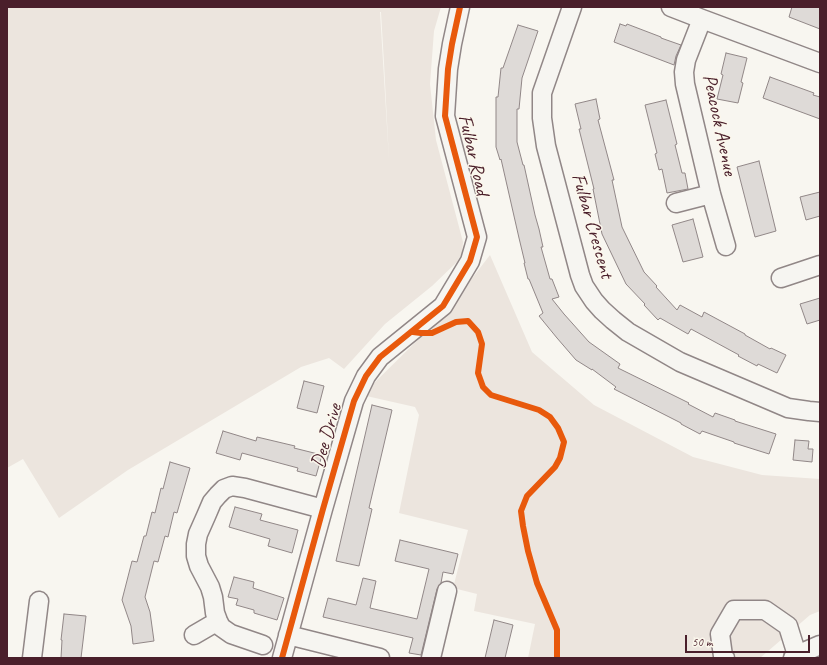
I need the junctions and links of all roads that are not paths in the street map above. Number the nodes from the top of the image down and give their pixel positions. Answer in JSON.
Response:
{"nodes":[{"id":1,"x":460,"y":7,"type":"edge"},
{"id":2,"x":572,"y":7,"type":"edge"},
{"id":3,"x":671,"y":7,"type":"edge"},
{"id":4,"x":702,"y":19,"type":"junction"},
{"id":5,"x":820,"y":63,"type":"edge"},
{"id":6,"x":711,"y":194,"type":"junction"},
{"id":7,"x":676,"y":203,"type":"dead end"},
{"id":8,"x":726,"y":246,"type":"dead end"},
{"id":9,"x":470,"y":261,"type":"joint"},
{"id":10,"x":820,"y":265,"type":"edge"},
{"id":11,"x":781,"y":278,"type":"dead end"},
{"id":12,"x":820,"y":412,"type":"edge"},
{"id":13,"x":323,"y":509,"type":"junction"},
{"id":14,"x":447,"y":591,"type":"dead end"},
{"id":15,"x":38,"y":601,"type":"dead end"},
{"id":16,"x":218,"y":621,"type":"junction"},
{"id":17,"x":194,"y":635,"type":"dead end"},
{"id":18,"x":288,"y":635,"type":"junction"},
{"id":19,"x":263,"y":645,"type":"dead end"},
{"id":20,"x":820,"y":645,"type":"edge"},
{"id":21,"x":795,"y":656,"type":"edge"},
{"id":22,"x":32,"y":658,"type":"edge"},
{"id":23,"x":282,"y":658,"type":"edge"},
{"id":24,"x":380,"y":658,"type":"edge"},
{"id":25,"x":431,"y":658,"type":"edge"},
{"id":26,"x":725,"y":658,"type":"edge"}],
"edges":[{"from":1,"to":9,"type":"street","name":"Fulbar Road"},
{"from":2,"to":12,"type":"street","name":"Fulbar Crescent"},
{"from":3,"to":4,"type":"street"},
{"from":4,"to":5,"type":"street"},
{"from":4,"to":6,"type":"street","name":"Peacock Avenue"},
{"from":6,"to":7,"type":"street","name":"Peacock Avenue"},
{"from":6,"to":8,"type":"street","name":"Peacock Avenue"},
{"from":9,"to":13,"type":"street","name":"Dee Drive"},
{"from":10,"to":11,"type":"street"},
{"from":13,"to":16,"type":"street"},
{"from":13,"to":18,"type":"street","name":"Dee Drive"},
{"from":14,"to":25,"type":"street"},
{"from":15,"to":22,"type":"street"},
{"from":16,"to":17,"type":"street"},
{"from":16,"to":19,"type":"street"},
{"from":18,"to":23,"type":"street","name":"Dee Drive"},
{"from":18,"to":24,"type":"street"},
{"from":20,"to":21,"type":"street"},
{"from":21,"to":26,"type":"street"}]}
